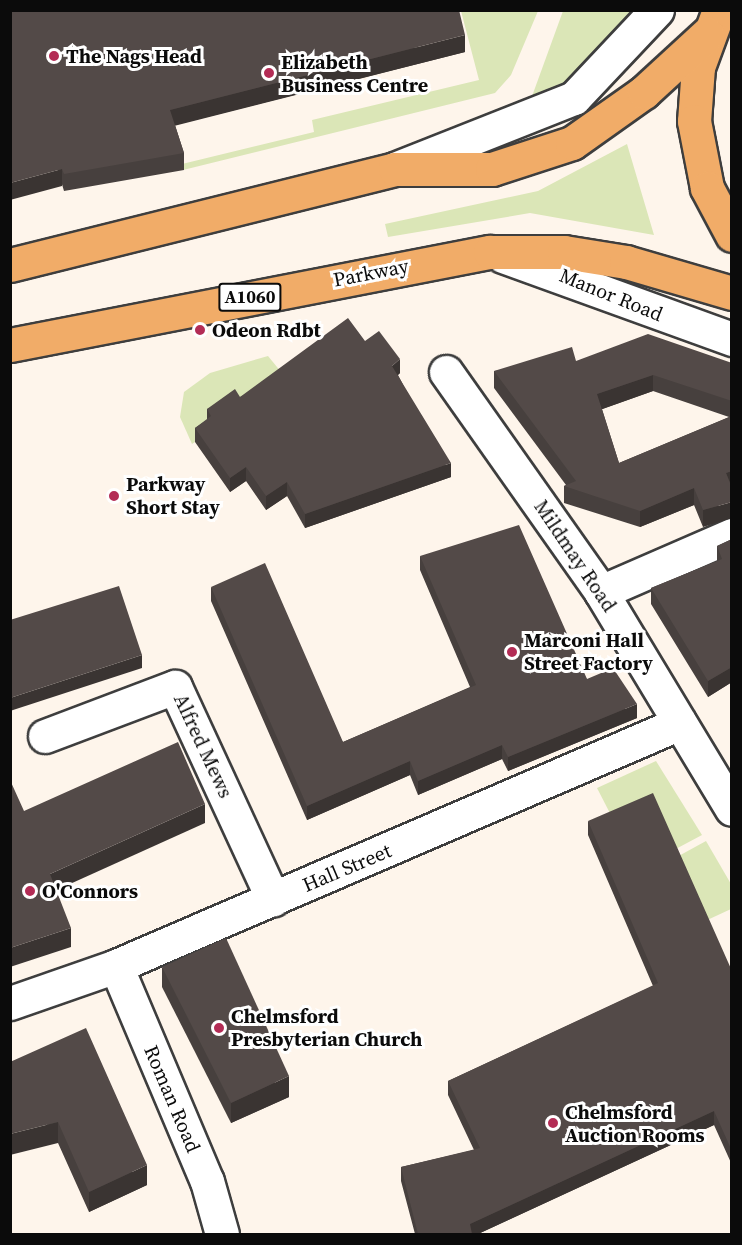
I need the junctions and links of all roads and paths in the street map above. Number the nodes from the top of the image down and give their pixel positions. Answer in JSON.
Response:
{"nodes":[{"id":1,"x":657,"y":10,"type":"edge"},
{"id":2,"x":713,"y":22,"type":"edge"},
{"id":3,"x":395,"y":169,"type":"junction"},
{"id":4,"x":732,"y":235,"type":"edge"},
{"id":5,"x":490,"y":252,"type":"junction"},
{"id":6,"x":10,"y":265,"type":"edge"},
{"id":7,"x":732,"y":293,"type":"edge"},
{"id":8,"x":732,"y":339,"type":"edge"},
{"id":9,"x":10,"y":345,"type":"edge"},
{"id":10,"x":446,"y":372,"type":"dead end"},
{"id":11,"x":732,"y":535,"type":"edge"},
{"id":12,"x":601,"y":592,"type":"junction"},
{"id":13,"x":680,"y":723,"type":"junction"},
{"id":14,"x":45,"y":736,"type":"dead end"},
{"id":15,"x":732,"y":809,"type":"edge"},
{"id":16,"x":273,"y":899,"type":"junction"},
{"id":17,"x":116,"y":966,"type":"junction"},
{"id":18,"x":10,"y":1003,"type":"edge"},
{"id":19,"x":222,"y":1234,"type":"edge"}],
"edges":[{"from":1,"to":3,"type":"street"},
{"from":2,"to":3,"type":"main road"},
{"from":2,"to":4,"type":"main road"},
{"from":3,"to":6,"type":"main road"},
{"from":5,"to":7,"type":"main road","name":"Parkway","number":"A1060"},
{"from":5,"to":8,"type":"street","name":"Manor Road"},
{"from":5,"to":9,"type":"main road","name":"Parkway","number":"A1060"},
{"from":10,"to":12,"type":"street","name":"Mildmay Road"},
{"from":11,"to":12,"type":"street"},
{"from":12,"to":13,"type":"street","name":"Mildmay Road"},
{"from":13,"to":15,"type":"street","name":"Mildmay Road"},
{"from":13,"to":16,"type":"street","name":"Hall Street"},
{"from":14,"to":16,"type":"street","name":"Alfred Mews"},
{"from":16,"to":17,"type":"street","name":"Hall Street"},
{"from":17,"to":18,"type":"street","name":"Hall Street"},
{"from":17,"to":19,"type":"street","name":"Roman Road"}]}
